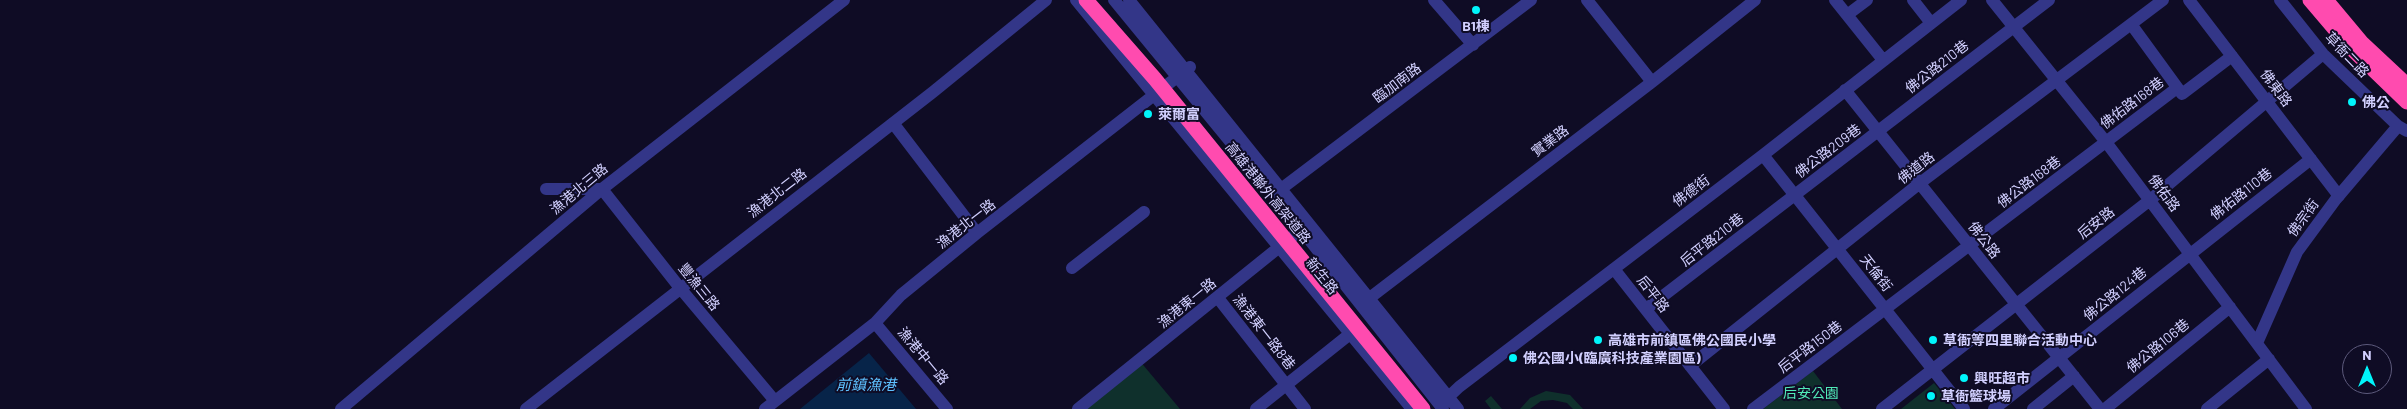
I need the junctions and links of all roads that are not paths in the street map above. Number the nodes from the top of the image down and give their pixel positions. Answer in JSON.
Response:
{"nodes":[{"id":1,"x":844,"y":0,"type":"edge"},
{"id":2,"x":1046,"y":0,"type":"edge"},
{"id":3,"x":1076,"y":0,"type":"edge"},
{"id":4,"x":1086,"y":0,"type":"edge"},
{"id":5,"x":1098,"y":0,"type":"edge"},
{"id":6,"x":1114,"y":0,"type":"edge"},
{"id":7,"x":1128,"y":0,"type":"edge"},
{"id":8,"x":1138,"y":0,"type":"edge"},
{"id":9,"x":1434,"y":0,"type":"edge"},
{"id":10,"x":1531,"y":0,"type":"edge"},
{"id":11,"x":1587,"y":0,"type":"edge"},
{"id":12,"x":1755,"y":0,"type":"edge"},
{"id":13,"x":1835,"y":0,"type":"edge"},
{"id":14,"x":1867,"y":0,"type":"edge"},
{"id":15,"x":1914,"y":0,"type":"edge"},
{"id":16,"x":1961,"y":0,"type":"edge"},
{"id":17,"x":1992,"y":0,"type":"edge"},
{"id":18,"x":2049,"y":0,"type":"edge"},
{"id":19,"x":2163,"y":0,"type":"edge"},
{"id":20,"x":2189,"y":0,"type":"edge"},
{"id":21,"x":2280,"y":0,"type":"edge"},
{"id":22,"x":2310,"y":0,"type":"edge"},
{"id":23,"x":2326,"y":0,"type":"edge"},
{"id":24,"x":1847,"y":15,"type":"junction"},
{"id":25,"x":1930,"y":23,"type":"junction"},
{"id":26,"x":2131,"y":24,"type":"junction"},
{"id":27,"x":2014,"y":28,"type":"junction"},
{"id":28,"x":1472,"y":45,"type":"junction"},
{"id":29,"x":2322,"y":54,"type":"junction"},
{"id":30,"x":2232,"y":56,"type":"junction"},
{"id":31,"x":1883,"y":60,"type":"junction"},
{"id":32,"x":1184,"y":72,"type":"junction"},
{"id":33,"x":2056,"y":81,"type":"junction"},
{"id":34,"x":1652,"y":82,"type":"junction"},
{"id":35,"x":2407,"y":85,"type":"edge"},
{"id":36,"x":2177,"y":88,"type":"junction"},
{"id":37,"x":1845,"y":90,"type":"junction"},
{"id":38,"x":1154,"y":96,"type":"junction"},
{"id":39,"x":2267,"y":100,"type":"junction"},
{"id":40,"x":2407,"y":102,"type":"edge"},
{"id":41,"x":893,"y":123,"type":"junction"},
{"id":42,"x":2402,"y":128,"type":"edge"},
{"id":43,"x":1879,"y":131,"type":"junction"},
{"id":44,"x":2407,"y":141,"type":"edge"},
{"id":45,"x":2106,"y":142,"type":"junction"},
{"id":46,"x":1763,"y":155,"type":"junction"},
{"id":47,"x":2311,"y":159,"type":"junction"},
{"id":48,"x":1920,"y":183,"type":"junction"},
{"id":49,"x":1284,"y":187,"type":"junction"},
{"id":50,"x":546,"y":189,"type":"dead end"},
{"id":51,"x":602,"y":189,"type":"junction"},
{"id":52,"x":1795,"y":195,"type":"junction"},
{"id":53,"x":2339,"y":196,"type":"junction"},
{"id":54,"x":2150,"y":200,"type":"junction"},
{"id":55,"x":1144,"y":212,"type":"dead end"},
{"id":56,"x":1308,"y":224,"type":"junction"},
{"id":57,"x":977,"y":234,"type":"junction"},
{"id":58,"x":1970,"y":245,"type":"junction"},
{"id":59,"x":1279,"y":247,"type":"junction"},
{"id":60,"x":1838,"y":249,"type":"junction"},
{"id":61,"x":2190,"y":253,"type":"junction"},
{"id":62,"x":1072,"y":268,"type":"dead end"},
{"id":63,"x":1614,"y":269,"type":"junction"},
{"id":64,"x":680,"y":288,"type":"junction"},
{"id":65,"x":1218,"y":298,"type":"junction"},
{"id":66,"x":1368,"y":299,"type":"junction"},
{"id":67,"x":2016,"y":304,"type":"junction"},
{"id":68,"x":2230,"y":306,"type":"junction"},
{"id":69,"x":1646,"y":309,"type":"junction"},
{"id":70,"x":1885,"y":309,"type":"junction"},
{"id":71,"x":875,"y":323,"type":"junction"},
{"id":72,"x":1350,"y":334,"type":"junction"},
{"id":73,"x":2257,"y":343,"type":"junction"},
{"id":74,"x":2059,"y":358,"type":"junction"},
{"id":75,"x":2269,"y":359,"type":"junction"},
{"id":76,"x":1690,"y":366,"type":"junction"},
{"id":77,"x":1933,"y":369,"type":"junction"},
{"id":78,"x":2074,"y":376,"type":"junction"},
{"id":79,"x":1286,"y":384,"type":"junction"},
{"id":80,"x":1443,"y":403,"type":"edge"},
{"id":81,"x":770,"y":405,"type":"edge"},
{"id":82,"x":341,"y":409,"type":"edge"},
{"id":83,"x":526,"y":409,"type":"edge"},
{"id":84,"x":947,"y":409,"type":"edge"},
{"id":85,"x":1078,"y":409,"type":"edge"},
{"id":86,"x":1256,"y":409,"type":"edge"},
{"id":87,"x":1306,"y":409,"type":"edge"},
{"id":88,"x":1412,"y":409,"type":"edge"},
{"id":89,"x":1422,"y":409,"type":"edge"},
{"id":90,"x":1458,"y":409,"type":"edge"},
{"id":91,"x":1464,"y":409,"type":"edge"},
{"id":92,"x":1724,"y":409,"type":"edge"},
{"id":93,"x":1753,"y":409,"type":"edge"},
{"id":94,"x":1882,"y":409,"type":"edge"},
{"id":95,"x":1964,"y":409,"type":"edge"},
{"id":96,"x":1994,"y":409,"type":"edge"},
{"id":97,"x":2033,"y":409,"type":"edge"},
{"id":98,"x":2100,"y":409,"type":"edge"},
{"id":99,"x":2106,"y":409,"type":"edge"},
{"id":100,"x":2207,"y":409,"type":"edge"},
{"id":101,"x":2306,"y":409,"type":"edge"}],
"edges":[{"from":1,"to":51,"type":"street","name":"漁港北三路"},
{"from":2,"to":41,"type":"street","name":"漁港北二路"},
{"from":3,"to":38,"type":"street","name":"新生路"},
{"from":4,"to":89,"type":"highway","name":"高雄港聯外高架道路","bridge":true},
{"from":5,"to":80,"type":"highway","name":"高雄港聯外高架道路"},
{"from":6,"to":32,"type":"street","name":"新生路"},
{"from":7,"to":32,"type":"street","name":"新生路"},
{"from":8,"to":32,"type":"street","name":"新生路"},
{"from":9,"to":28,"type":"street"},
{"from":10,"to":28,"type":"street","name":"臨加南路"},
{"from":11,"to":34,"type":"street"},
{"from":12,"to":34,"type":"street","name":"實業路"},
{"from":13,"to":24,"type":"street"},
{"from":14,"to":24,"type":"street"},
{"from":15,"to":25,"type":"street"},
{"from":16,"to":25,"type":"street","name":"佛德街"},
{"from":17,"to":27,"type":"street","name":"佛佑路"},
{"from":18,"to":27,"type":"street","name":"佛公路210巷"},
{"from":19,"to":26,"type":"street","name":"佛道路"},
{"from":20,"to":30,"type":"street","name":"佛東路"},
{"from":21,"to":29,"type":"street","name":"草衙二路"},
{"from":22,"to":40,"type":"highway"},
{"from":23,"to":35,"type":"highway"},
{"from":24,"to":31,"type":"street"},
{"from":25,"to":31,"type":"street","name":"佛德街"},
{"from":26,"to":33,"type":"street","name":"佛道路"},
{"from":26,"to":36,"type":"street"},
{"from":27,"to":33,"type":"street","name":"佛佑路"},
{"from":27,"to":43,"type":"street","name":"佛公路210巷"},
{"from":28,"to":49,"type":"street","name":"臨加南路"},
{"from":29,"to":39,"type":"street","name":"后安路"},
{"from":29,"to":42,"type":"street","name":"草衙二路"},
{"from":30,"to":36,"type":"street"},
{"from":30,"to":39,"type":"street","name":"佛東路"},
{"from":31,"to":37,"type":"street","name":"佛德街"},
{"from":32,"to":38,"type":"street","name":"漁港北一路"},
{"from":32,"to":49,"type":"street","name":"新生路"},
{"from":32,"to":56,"type":"street","name":"新生路"},
{"from":33,"to":45,"type":"street","name":"佛佑路"},
{"from":33,"to":48,"type":"street","name":"佛道路"},
{"from":34,"to":66,"type":"street","name":"實業路"},
{"from":36,"to":45,"type":"street","name":"佛佑路168巷"},
{"from":37,"to":43,"type":"street","name":"佛公路"},
{"from":37,"to":46,"type":"street","name":"佛德街"},
{"from":38,"to":57,"type":"street","name":"漁港北一路"},
{"from":38,"to":59,"type":"street","name":"新生路"},
{"from":39,"to":47,"type":"street","name":"佛東路"},
{"from":39,"to":54,"type":"street","name":"后安路"},
{"from":41,"to":57,"type":"street"},
{"from":41,"to":64,"type":"street","name":"漁港北二路"},
{"from":42,"to":44,"type":"street","name":"草衙二路"},
{"from":42,"to":53,"type":"street","name":"佛宗街"},
{"from":43,"to":48,"type":"street","name":"佛公路"},
{"from":43,"to":52,"type":"street","name":"佛公路209巷"},
{"from":45,"to":54,"type":"street","name":"佛佑路"},
{"from":45,"to":58,"type":"street","name":"佛公路168巷"},
{"from":46,"to":52,"type":"street","name":"天倫街"},
{"from":46,"to":63,"type":"street","name":"佛德街"},
{"from":47,"to":53,"type":"street","name":"佛東路"},
{"from":47,"to":61,"type":"street","name":"佛佑路110巷"},
{"from":48,"to":58,"type":"street","name":"佛公路"},
{"from":48,"to":60,"type":"street","name":"佛道路"},
{"from":49,"to":56,"type":"street","name":"新生路"},
{"from":50,"to":51,"type":"street"},
{"from":51,"to":64,"type":"street","name":"豐漁三路"},
{"from":51,"to":82,"type":"street","name":"漁港北三路"},
{"from":52,"to":60,"type":"street","name":"天倫街"},
{"from":52,"to":69,"type":"street","name":"后平路210巷"},
{"from":53,"to":73,"type":"street","name":"佛宗街"},
{"from":54,"to":61,"type":"street","name":"佛佑路"},
{"from":54,"to":67,"type":"street","name":"后安路"},
{"from":55,"to":62,"type":"street"},
{"from":56,"to":59,"type":"street","name":"漁港東一路"},
{"from":56,"to":66,"type":"street","name":"新生路"},
{"from":57,"to":71,"type":"street","name":"漁港北一路"},
{"from":58,"to":67,"type":"street","name":"佛公路"},
{"from":58,"to":70,"type":"street","name":"佛公路168巷"},
{"from":59,"to":65,"type":"street","name":"漁港東一路"},
{"from":59,"to":72,"type":"street","name":"新生路"},
{"from":60,"to":70,"type":"street","name":"天倫街"},
{"from":60,"to":76,"type":"street","name":"佛道路"},
{"from":61,"to":68,"type":"street","name":"佛佑路"},
{"from":61,"to":74,"type":"street","name":"佛公路124巷"},
{"from":63,"to":69,"type":"street","name":"后平路"},
{"from":63,"to":80,"type":"street","name":"佛德街"},
{"from":64,"to":81,"type":"street","name":"豐漁三路"},
{"from":64,"to":83,"type":"street","name":"漁港北二路"},
{"from":65,"to":79,"type":"street","name":"漁港東一路8巷"},
{"from":65,"to":85,"type":"street","name":"漁港東一路"},
{"from":66,"to":80,"type":"street","name":"新生路"},
{"from":67,"to":74,"type":"street","name":"佛公路"},
{"from":67,"to":77,"type":"street","name":"后安路"},
{"from":68,"to":73,"type":"street","name":"佛佑路"},
{"from":68,"to":99,"type":"street","name":"佛公路106巷"},
{"from":69,"to":76,"type":"street","name":"后平路"},
{"from":70,"to":77,"type":"street","name":"天倫街"},
{"from":70,"to":93,"type":"street","name":"后平路150巷"},
{"from":71,"to":81,"type":"street","name":"漁港北一路"},
{"from":71,"to":84,"type":"street","name":"漁港中一路"},
{"from":72,"to":79,"type":"street"},
{"from":72,"to":88,"type":"street","name":"新生路"},
{"from":73,"to":75,"type":"street","name":"佛佑路"},
{"from":74,"to":78,"type":"street","name":"佛公路"},
{"from":74,"to":96,"type":"street","name":"佛公路124巷"},
{"from":75,"to":100,"type":"street"},
{"from":75,"to":101,"type":"street","name":"佛佑路"},
{"from":76,"to":92,"type":"street","name":"后平路"},
{"from":77,"to":94,"type":"street","name":"后安路"},
{"from":77,"to":95,"type":"street","name":"天倫街"},
{"from":78,"to":97,"type":"street"},
{"from":78,"to":98,"type":"street","name":"佛公路"},
{"from":79,"to":86,"type":"street"},
{"from":79,"to":87,"type":"street","name":"漁港東一路8巷"},
{"from":80,"to":90,"type":"street","name":"新生路"},
{"from":80,"to":91,"type":"street","name":"新生路"}]}
